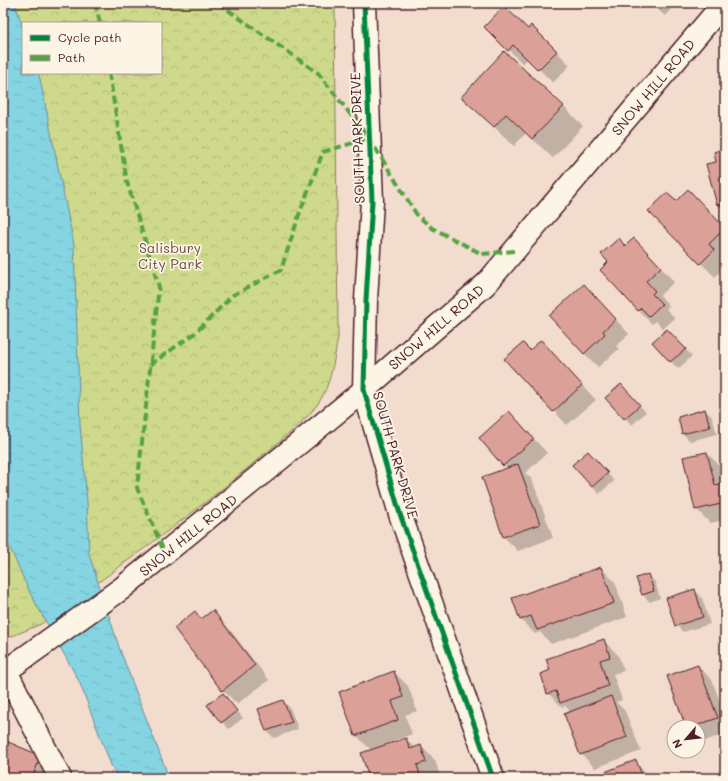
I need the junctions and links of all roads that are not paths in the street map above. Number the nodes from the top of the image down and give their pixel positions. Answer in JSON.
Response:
{"nodes":[{"id":1,"x":364,"y":3,"type":"edge"},
{"id":2,"x":724,"y":3,"type":"edge"},
{"id":3,"x":364,"y":390,"type":"junction"},
{"id":4,"x":5,"y":672,"type":"edge"},
{"id":5,"x":60,"y":778,"type":"edge"},
{"id":6,"x":493,"y":778,"type":"edge"}],
"edges":[{"from":1,"to":3,"type":"main road","name":"SOUTH PARK DRIVE"},
{"from":2,"to":3,"type":"main road","name":"SNOW HILL ROAD"},
{"from":3,"to":4,"type":"main road","name":"SNOW HILL ROAD"},
{"from":3,"to":6,"type":"main road","name":"SOUTH PARK DRIVE"},
{"from":4,"to":5,"type":"main road"}]}
